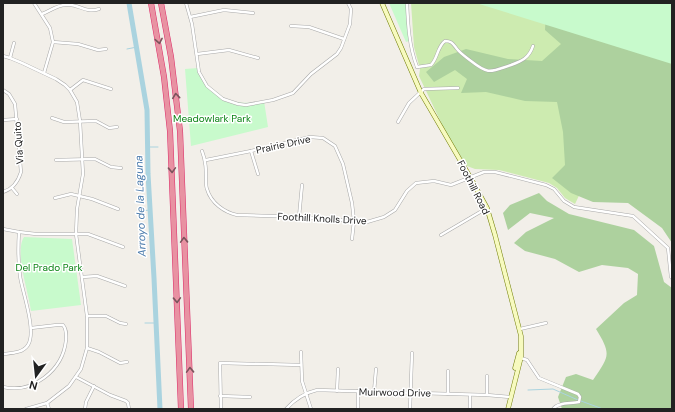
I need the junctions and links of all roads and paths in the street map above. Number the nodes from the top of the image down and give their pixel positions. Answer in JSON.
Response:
{"nodes":[{"id":1,"x":34,"y":3,"type":"edge"},
{"id":2,"x":151,"y":3,"type":"edge"},
{"id":3,"x":161,"y":3,"type":"edge"},
{"id":4,"x":186,"y":3,"type":"edge"},
{"id":5,"x":348,"y":3,"type":"edge"},
{"id":6,"x":384,"y":3,"type":"edge"},
{"id":7,"x":407,"y":3,"type":"edge"},
{"id":8,"x":100,"y":9,"type":"dead end"},
{"id":9,"x":253,"y":13,"type":"dead end"},
{"id":10,"x":42,"y":14,"type":"junction"},
{"id":11,"x":190,"y":17,"type":"junction"},
{"id":12,"x":291,"y":26,"type":"dead end"},
{"id":13,"x":344,"y":39,"type":"junction"},
{"id":14,"x":54,"y":42,"type":"junction"},
{"id":15,"x":14,"y":43,"type":"dead end"},
{"id":16,"x":533,"y":46,"type":"dead end"},
{"id":17,"x":106,"y":49,"type":"dead end"},
{"id":18,"x":197,"y":54,"type":"junction"},
{"id":19,"x":3,"y":56,"type":"edge"},
{"id":20,"x":10,"y":58,"type":"junction"},
{"id":21,"x":258,"y":58,"type":"dead end"},
{"id":22,"x":417,"y":66,"type":"junction"},
{"id":23,"x":411,"y":72,"type":"junction"},
{"id":24,"x":44,"y":73,"type":"junction"},
{"id":25,"x":458,"y":88,"type":"dead end"},
{"id":26,"x":111,"y":89,"type":"dead end"},
{"id":27,"x":3,"y":90,"type":"edge"},
{"id":28,"x":70,"y":90,"type":"junction"},
{"id":29,"x":421,"y":93,"type":"junction"},
{"id":30,"x":52,"y":118,"type":"dead end"},
{"id":31,"x":17,"y":119,"type":"junction"},
{"id":32,"x":3,"y":120,"type":"edge"},
{"id":33,"x":80,"y":121,"type":"junction"},
{"id":34,"x":398,"y":122,"type":"dead end"},
{"id":35,"x":117,"y":127,"type":"dead end"},
{"id":36,"x":202,"y":151,"type":"dead end"},
{"id":37,"x":251,"y":151,"type":"junction"},
{"id":38,"x":56,"y":160,"type":"dead end"},
{"id":39,"x":206,"y":160,"type":"junction"},
{"id":40,"x":83,"y":161,"type":"junction"},
{"id":41,"x":121,"y":168,"type":"dead end"},
{"id":42,"x":258,"y":174,"type":"dead end"},
{"id":43,"x":470,"y":177,"type":"junction"},
{"id":44,"x":302,"y":185,"type":"dead end"},
{"id":45,"x":12,"y":188,"type":"junction"},
{"id":46,"x":3,"y":192,"type":"edge"},
{"id":47,"x":17,"y":194,"type":"dead end"},
{"id":48,"x":79,"y":196,"type":"junction"},
{"id":49,"x":56,"y":198,"type":"dead end"},
{"id":50,"x":487,"y":208,"type":"junction"},
{"id":51,"x":118,"y":209,"type":"dead end"},
{"id":52,"x":299,"y":217,"type":"junction"},
{"id":53,"x":354,"y":221,"type":"junction"},
{"id":54,"x":3,"y":229,"type":"edge"},
{"id":55,"x":19,"y":232,"type":"junction"},
{"id":56,"x":76,"y":234,"type":"junction"},
{"id":57,"x":441,"y":235,"type":"dead end"},
{"id":58,"x":352,"y":239,"type":"dead end"},
{"id":59,"x":123,"y":247,"type":"dead end"},
{"id":60,"x":82,"y":277,"type":"junction"},
{"id":61,"x":672,"y":278,"type":"edge"},
{"id":62,"x":125,"y":286,"type":"dead end"},
{"id":63,"x":87,"y":316,"type":"junction"},
{"id":64,"x":546,"y":323,"type":"dead end"},
{"id":65,"x":126,"y":324,"type":"dead end"},
{"id":66,"x":31,"y":328,"type":"junction"},
{"id":67,"x":520,"y":329,"type":"junction"},
{"id":68,"x":87,"y":348,"type":"junction"},
{"id":69,"x":301,"y":352,"type":"dead end"},
{"id":70,"x":412,"y":353,"type":"dead end"},
{"id":71,"x":3,"y":354,"type":"edge"},
{"id":72,"x":521,"y":358,"type":"junction"},
{"id":73,"x":127,"y":362,"type":"dead end"},
{"id":74,"x":301,"y":365,"type":"junction"},
{"id":75,"x":338,"y":369,"type":"dead end"},
{"id":76,"x":376,"y":369,"type":"dead end"},
{"id":77,"x":448,"y":372,"type":"dead end"},
{"id":78,"x":488,"y":376,"type":"dead end"},
{"id":79,"x":76,"y":377,"type":"junction"},
{"id":80,"x":94,"y":386,"type":"junction"},
{"id":81,"x":3,"y":387,"type":"edge"},
{"id":82,"x":337,"y":391,"type":"junction"},
{"id":83,"x":358,"y":391,"type":"junction"},
{"id":84,"x":374,"y":392,"type":"junction"},
{"id":85,"x":306,"y":393,"type":"junction"},
{"id":86,"x":411,"y":393,"type":"junction"},
{"id":87,"x":448,"y":394,"type":"junction"},
{"id":88,"x":470,"y":394,"type":"junction"},
{"id":89,"x":487,"y":395,"type":"junction"},
{"id":90,"x":220,"y":396,"type":"junction"},
{"id":91,"x":250,"y":397,"type":"dead end"},
{"id":92,"x":508,"y":397,"type":"junction"},
{"id":93,"x":47,"y":403,"type":"junction"},
{"id":94,"x":26,"y":409,"type":"edge"},
{"id":95,"x":48,"y":409,"type":"edge"},
{"id":96,"x":85,"y":409,"type":"edge"},
{"id":97,"x":129,"y":409,"type":"edge"},
{"id":98,"x":181,"y":409,"type":"edge"},
{"id":99,"x":191,"y":409,"type":"edge"},
{"id":100,"x":221,"y":409,"type":"edge"},
{"id":101,"x":286,"y":409,"type":"edge"},
{"id":102,"x":311,"y":409,"type":"edge"},
{"id":103,"x":358,"y":409,"type":"edge"},
{"id":104,"x":410,"y":409,"type":"edge"},
{"id":105,"x":470,"y":409,"type":"edge"},
{"id":106,"x":506,"y":409,"type":"edge"},
{"id":107,"x":553,"y":409,"type":"edge"}],
"edges":[{"from":1,"to":10,"type":"street"},
{"from":2,"to":98,"type":"highway","one_way":true},
{"from":99,"to":3,"type":"highway","one_way":true},
{"from":4,"to":11,"type":"street"},
{"from":5,"to":13,"type":"street"},
{"from":6,"to":23,"type":"main road","name":"Foothill Road"},
{"from":7,"to":22,"type":"street"},
{"from":8,"to":10,"type":"street"},
{"from":9,"to":11,"type":"street"},
{"from":10,"to":14,"type":"street"},
{"from":11,"to":18,"type":"street"},
{"from":12,"to":13,"type":"street"},
{"from":13,"to":18,"type":"street"},
{"from":14,"to":17,"type":"street"},
{"from":14,"to":24,"type":"street"},
{"from":15,"to":20,"type":"street"},
{"from":16,"to":22,"type":"street"},
{"from":18,"to":21,"type":"street"},
{"from":19,"to":20,"type":"street"},
{"from":20,"to":24,"type":"street"},
{"from":22,"to":23,"type":"street"},
{"from":23,"to":29,"type":"main road","name":"Foothill Road"},
{"from":24,"to":28,"type":"street"},
{"from":25,"to":29,"type":"street"},
{"from":26,"to":28,"type":"street"},
{"from":27,"to":31,"type":"street","name":"Via Quito"},
{"from":28,"to":33,"type":"street"},
{"from":29,"to":34,"type":"street"},
{"from":29,"to":43,"type":"main road","name":"Foothill Road"},
{"from":30,"to":33,"type":"street"},
{"from":31,"to":32,"type":"street"},
{"from":31,"to":45,"type":"street","name":"Via Quito"},
{"from":33,"to":35,"type":"street"},
{"from":33,"to":40,"type":"street"},
{"from":36,"to":39,"type":"street","name":"Foothill Knolls Drive"},
{"from":37,"to":39,"type":"street","name":"Prairie Drive"},
{"from":37,"to":42,"type":"street"},
{"from":37,"to":53,"type":"street","name":"Prairie Drive"},
{"from":38,"to":40,"type":"street"},
{"from":39,"to":52,"type":"street","name":"Foothill Knolls Drive"},
{"from":40,"to":41,"type":"street"},
{"from":40,"to":48,"type":"street"},
{"from":43,"to":50,"type":"main road","name":"Foothill Road"},
{"from":43,"to":53,"type":"street","name":"Foothill Knolls Drive"},
{"from":43,"to":61,"type":"street"},
{"from":44,"to":52,"type":"street"},
{"from":45,"to":46,"type":"street"},
{"from":45,"to":47,"type":"street"},
{"from":48,"to":49,"type":"street"},
{"from":48,"to":51,"type":"street"},
{"from":48,"to":56,"type":"street"},
{"from":50,"to":57,"type":"street"},
{"from":50,"to":67,"type":"main road","name":"Foothill Road"},
{"from":52,"to":53,"type":"street","name":"Foothill Knolls Drive"},
{"from":53,"to":58,"type":"street","name":"Prairie Drive"},
{"from":54,"to":55,"type":"street"},
{"from":55,"to":56,"type":"street"},
{"from":55,"to":66,"type":"street"},
{"from":56,"to":59,"type":"street"},
{"from":56,"to":60,"type":"street"},
{"from":60,"to":62,"type":"street"},
{"from":60,"to":63,"type":"street"},
{"from":63,"to":65,"type":"street"},
{"from":63,"to":68,"type":"street"},
{"from":64,"to":67,"type":"street"},
{"from":66,"to":71,"type":"street"},
{"from":66,"to":81,"type":"street"},
{"from":67,"to":72,"type":"main road","name":"Foothill Road"},
{"from":67,"to":92,"type":"main road","name":"Foothill Road"},
{"from":68,"to":73,"type":"street"},
{"from":68,"to":79,"type":"street"},
{"from":69,"to":74,"type":"street"},
{"from":70,"to":86,"type":"street"},
{"from":72,"to":92,"type":"main road","name":"Foothill Road"},
{"from":72,"to":107,"type":"street"},
{"from":74,"to":85,"type":"street"},
{"from":74,"to":90,"type":"street"},
{"from":75,"to":82,"type":"street"},
{"from":76,"to":84,"type":"street"},
{"from":77,"to":87,"type":"street"},
{"from":78,"to":89,"type":"street"},
{"from":79,"to":80,"type":"street"},
{"from":79,"to":93,"type":"street"},
{"from":80,"to":96,"type":"street"},
{"from":80,"to":97,"type":"street"},
{"from":82,"to":83,"type":"street","name":"Muirwood Drive"},
{"from":82,"to":85,"type":"street","name":"Muirwood Drive"},
{"from":83,"to":84,"type":"street","name":"Muirwood Drive"},
{"from":83,"to":103,"type":"street"},
{"from":84,"to":86,"type":"street","name":"Muirwood Drive"},
{"from":85,"to":101,"type":"street"},
{"from":85,"to":102,"type":"street"},
{"from":86,"to":87,"type":"street","name":"Muirwood Drive"},
{"from":86,"to":104,"type":"street"},
{"from":87,"to":88,"type":"street","name":"Muirwood Drive"},
{"from":88,"to":89,"type":"street","name":"Muirwood Drive"},
{"from":88,"to":105,"type":"street"},
{"from":89,"to":92,"type":"street","name":"Muirwood Drive"},
{"from":90,"to":91,"type":"street"},
{"from":90,"to":100,"type":"street"},
{"from":92,"to":106,"type":"main road","name":"Foothill Road"},
{"from":93,"to":94,"type":"street"},
{"from":93,"to":95,"type":"street"}]}
